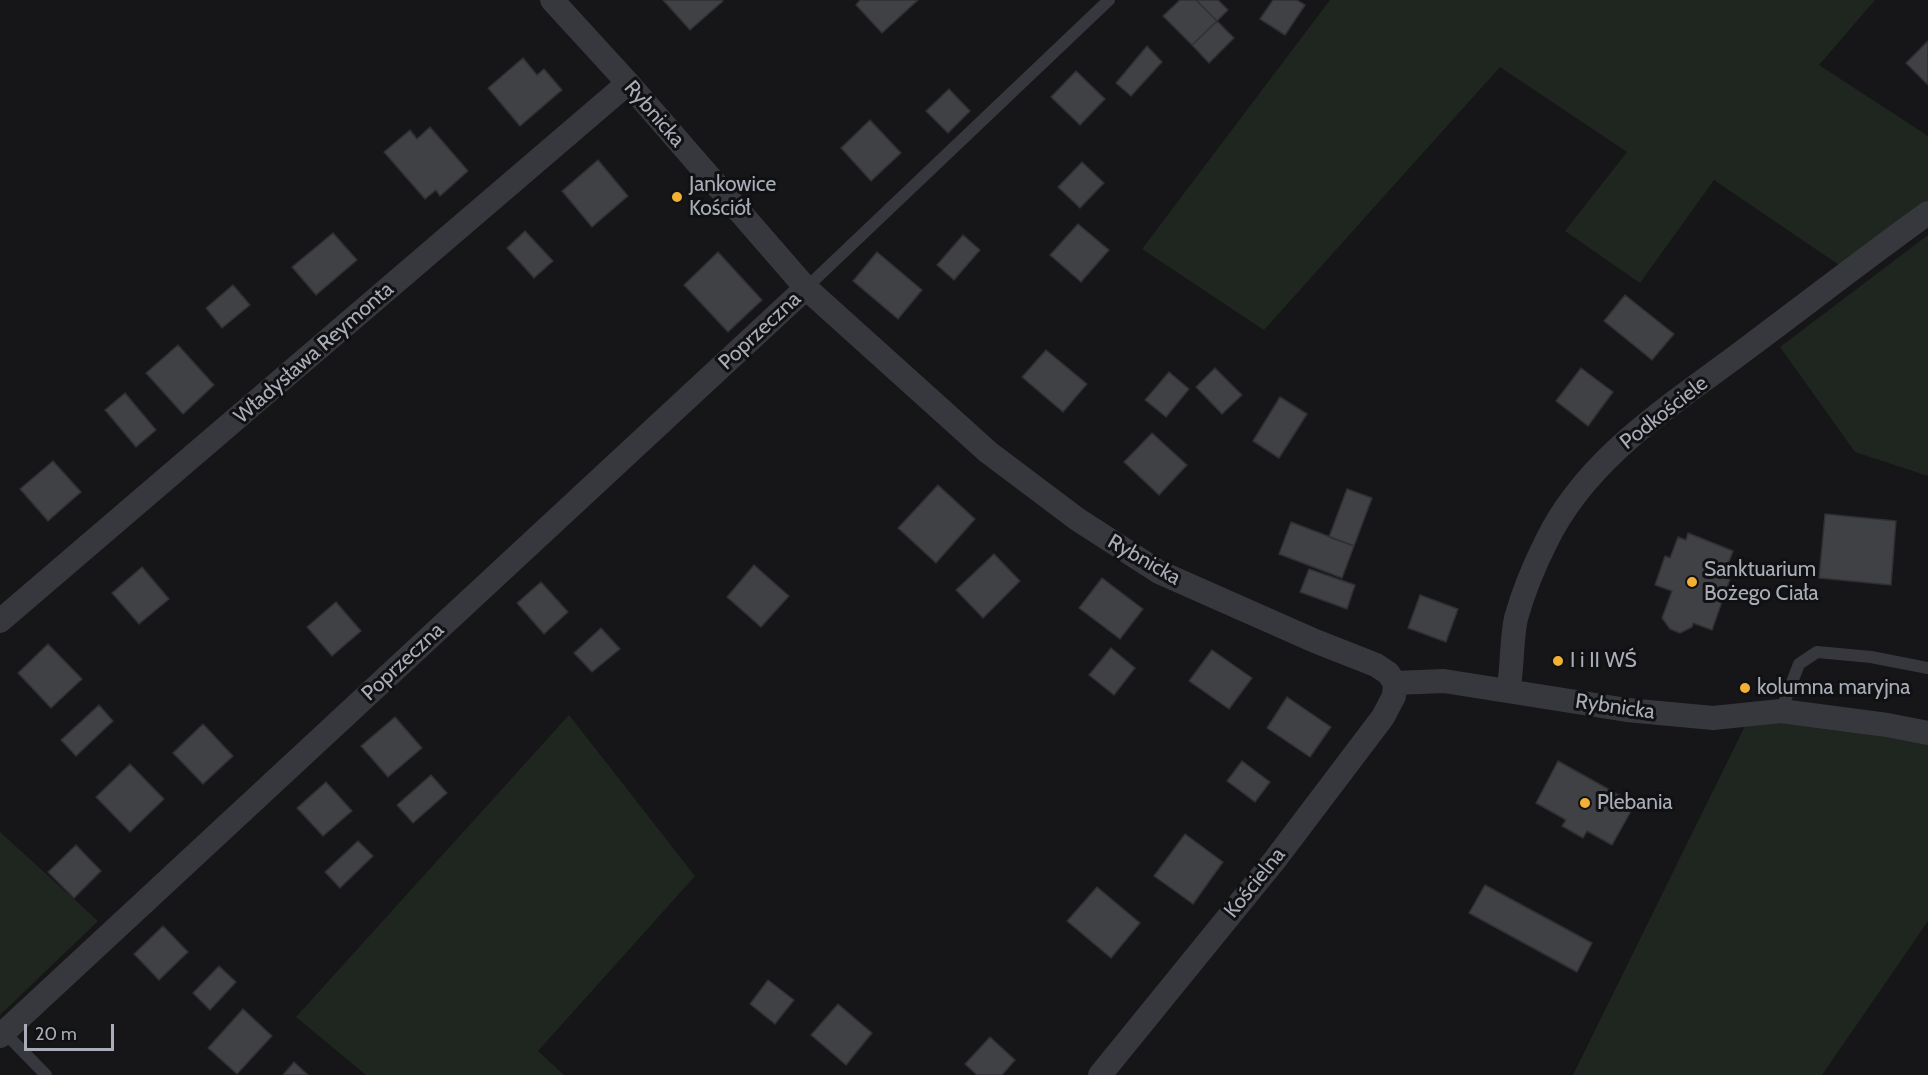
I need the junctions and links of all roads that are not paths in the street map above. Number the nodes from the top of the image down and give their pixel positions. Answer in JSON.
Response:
{"nodes":[{"id":1,"x":1109,"y":0,"type":"edge"},
{"id":2,"x":561,"y":4,"type":"edge"},
{"id":3,"x":628,"y":83,"type":"junction"},
{"id":4,"x":1928,"y":213,"type":"edge"},
{"id":5,"x":806,"y":288,"type":"junction"},
{"id":6,"x":0,"y":621,"type":"edge"},
{"id":7,"x":1928,"y":668,"type":"edge"},
{"id":8,"x":1395,"y":683,"type":"junction"},
{"id":9,"x":1508,"y":691,"type":"junction"},
{"id":10,"x":1781,"y":711,"type":"junction"},
{"id":11,"x":1928,"y":733,"type":"edge"},
{"id":12,"x":2,"y":1034,"type":"edge"},
{"id":13,"x":46,"y":1075,"type":"edge"},
{"id":14,"x":1100,"y":1075,"type":"edge"}],
"edges":[{"from":1,"to":5,"type":"lane"},
{"from":2,"to":3,"type":"street","name":"Rybnicka"},
{"from":3,"to":5,"type":"street","name":"Rybnicka"},
{"from":3,"to":6,"type":"street","name":"Władysława Reymonta"},
{"from":4,"to":9,"type":"street","name":"Podkościele"},
{"from":5,"to":8,"type":"street","name":"Rybnicka"},
{"from":5,"to":12,"type":"street","name":"Poprzeczna"},
{"from":7,"to":10,"type":"lane"},
{"from":8,"to":9,"type":"street","name":"Rybnicka"},
{"from":8,"to":14,"type":"street","name":"Kościelna"},
{"from":9,"to":10,"type":"street","name":"Rybnicka"},
{"from":10,"to":11,"type":"street","name":"Rybnicka"},
{"from":12,"to":13,"type":"lane"}]}
